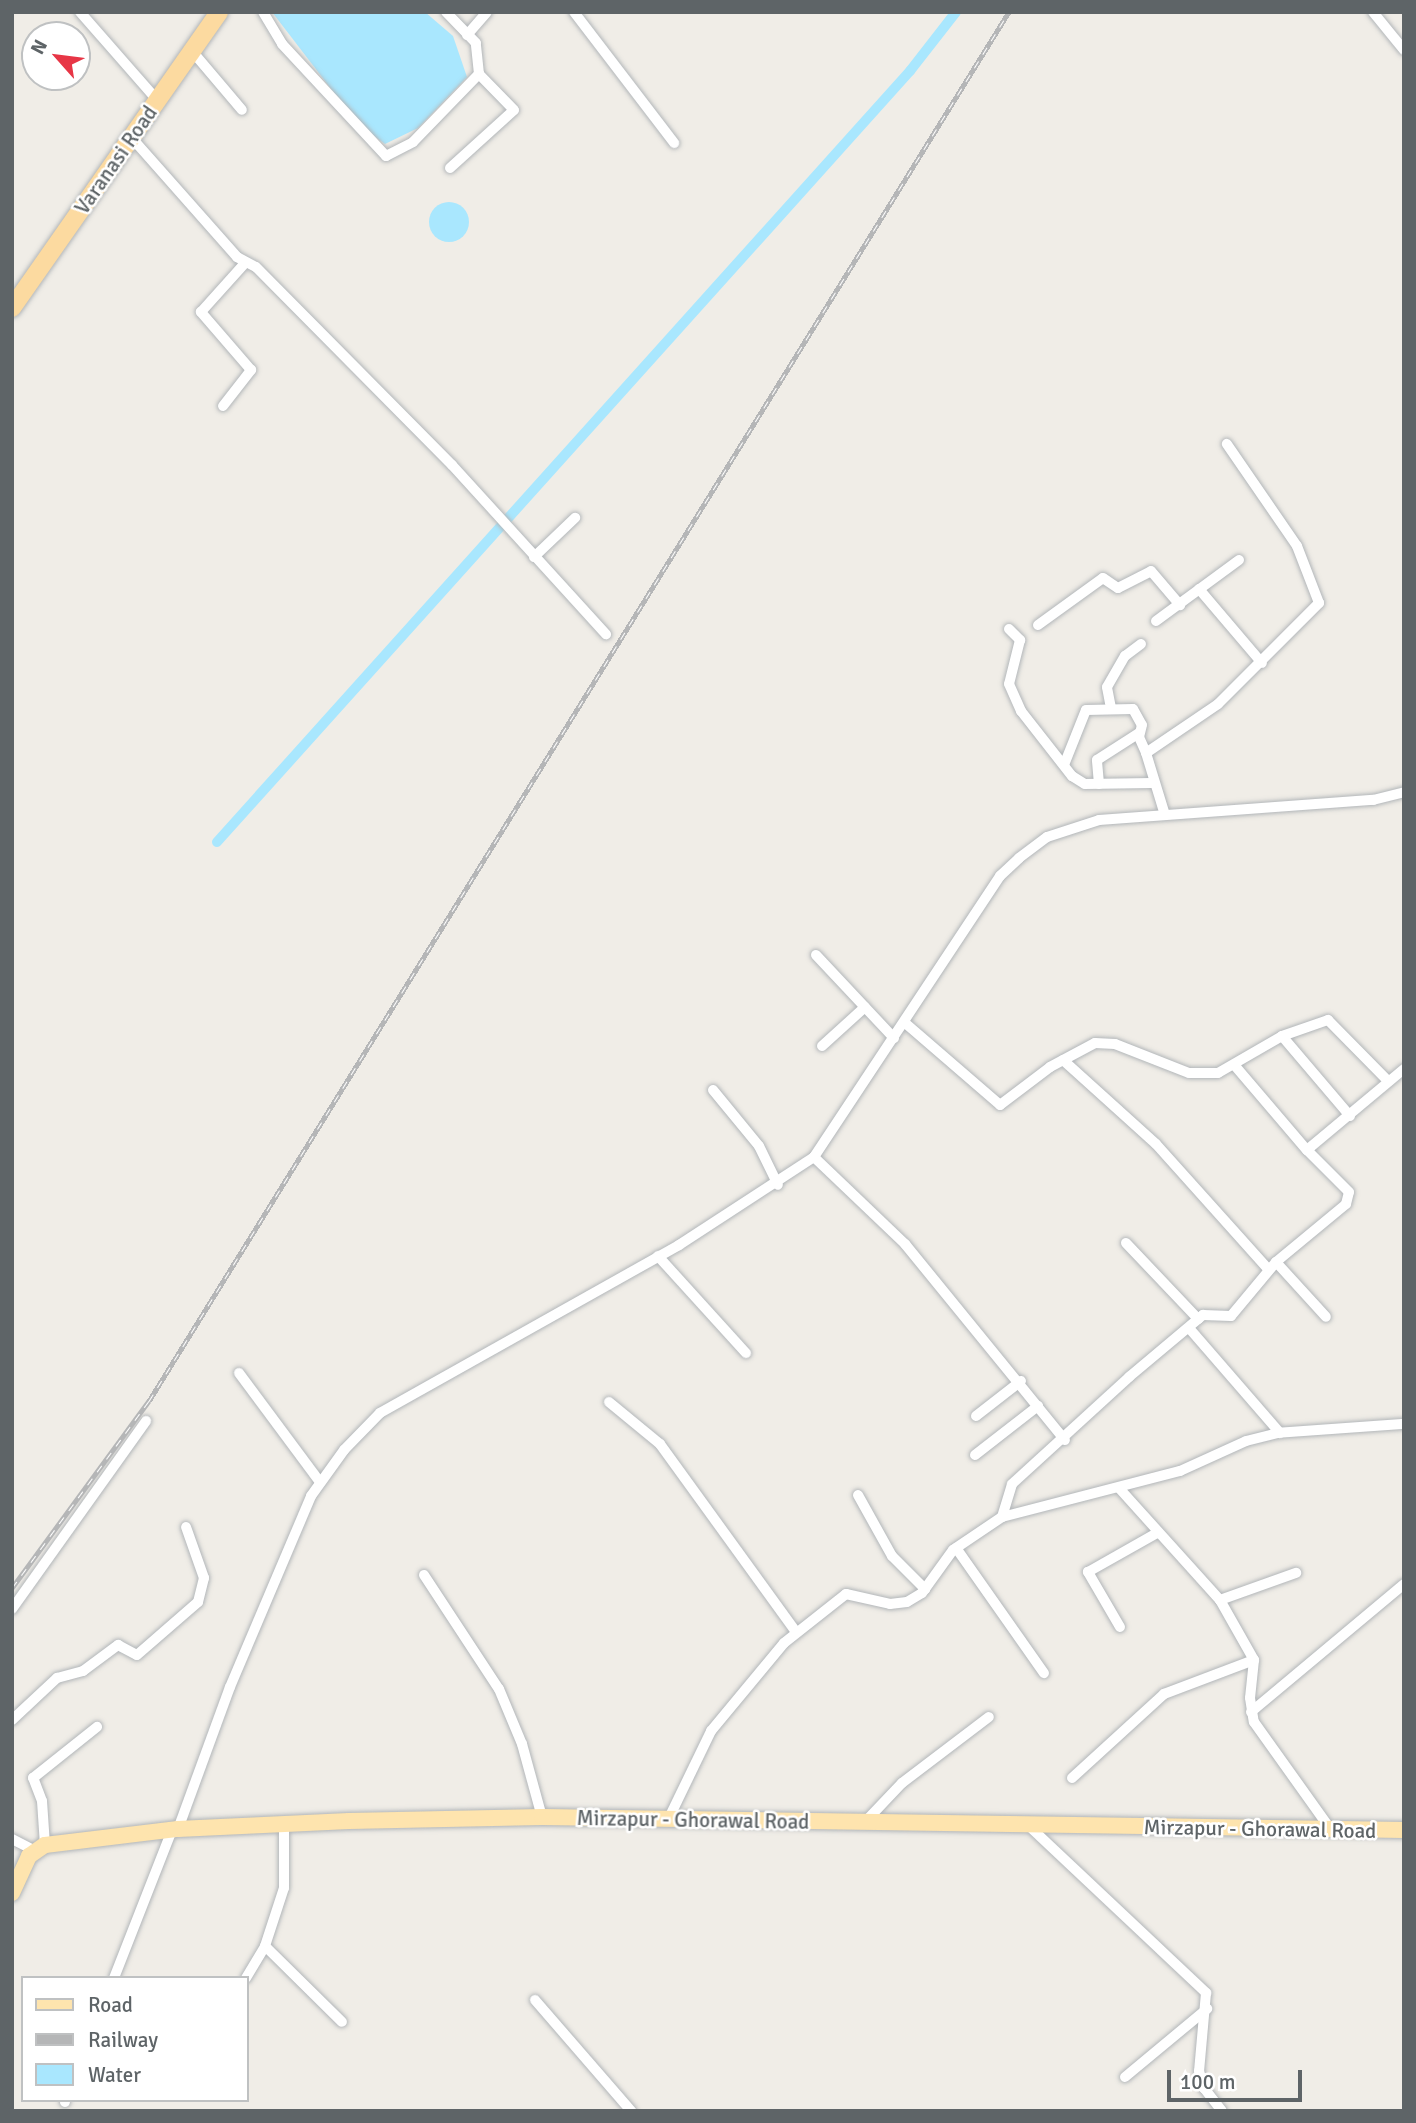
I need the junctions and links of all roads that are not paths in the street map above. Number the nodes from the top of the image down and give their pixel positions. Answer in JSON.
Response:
{"nodes":[{"id":1,"x":80,"y":12,"type":"edge"},
{"id":2,"x":219,"y":12,"type":"edge"},
{"id":3,"x":264,"y":12,"type":"edge"},
{"id":4,"x":446,"y":12,"type":"edge"},
{"id":5,"x":487,"y":12,"type":"edge"},
{"id":6,"x":575,"y":12,"type":"edge"},
{"id":7,"x":1373,"y":12,"type":"edge"},
{"id":8,"x":467,"y":35,"type":"junction"},
{"id":9,"x":1404,"y":50,"type":"edge"},
{"id":10,"x":192,"y":51,"type":"junction"},
{"id":11,"x":479,"y":74,"type":"junction"},
{"id":12,"x":158,"y":100,"type":"junction"},
{"id":13,"x":242,"y":110,"type":"dead end"},
{"id":14,"x":131,"y":137,"type":"junction"},
{"id":15,"x":674,"y":143,"type":"dead end"},
{"id":16,"x":450,"y":168,"type":"dead end"},
{"id":17,"x":246,"y":262,"type":"junction"},
{"id":18,"x":12,"y":308,"type":"edge"},
{"id":19,"x":223,"y":406,"type":"dead end"},
{"id":20,"x":1227,"y":444,"type":"dead end"},
{"id":21,"x":575,"y":518,"type":"dead end"},
{"id":22,"x":534,"y":557,"type":"junction"},
{"id":23,"x":1239,"y":560,"type":"dead end"},
{"id":24,"x":1199,"y":589,"type":"junction"},
{"id":25,"x":1180,"y":605,"type":"junction"},
{"id":26,"x":1156,"y":621,"type":"dead end"},
{"id":27,"x":1038,"y":625,"type":"dead end"},
{"id":28,"x":1009,"y":629,"type":"dead end"},
{"id":29,"x":606,"y":634,"type":"dead end"},
{"id":30,"x":1141,"y":645,"type":"dead end"},
{"id":31,"x":1262,"y":663,"type":"junction"},
{"id":32,"x":1111,"y":708,"type":"junction"},
{"id":33,"x":1139,"y":733,"type":"junction"},
{"id":34,"x":1146,"y":753,"type":"junction"},
{"id":35,"x":1064,"y":765,"type":"junction"},
{"id":36,"x":1152,"y":783,"type":"junction"},
{"id":37,"x":1100,"y":784,"type":"junction"},
{"id":38,"x":1404,"y":792,"type":"edge"},
{"id":39,"x":1165,"y":815,"type":"junction"},
{"id":40,"x":816,"y":955,"type":"dead end"},
{"id":41,"x":864,"y":1007,"type":"junction"},
{"id":42,"x":904,"y":1022,"type":"junction"},
{"id":43,"x":891,"y":1035,"type":"junction"},
{"id":44,"x":1282,"y":1036,"type":"junction"},
{"id":45,"x":821,"y":1046,"type":"dead end"},
{"id":46,"x":1063,"y":1060,"type":"junction"},
{"id":47,"x":1236,"y":1067,"type":"junction"},
{"id":48,"x":1404,"y":1069,"type":"edge"},
{"id":49,"x":1388,"y":1081,"type":"junction"},
{"id":50,"x":713,"y":1090,"type":"dead end"},
{"id":51,"x":1350,"y":1116,"type":"junction"},
{"id":52,"x":1307,"y":1150,"type":"junction"},
{"id":53,"x":814,"y":1157,"type":"junction"},
{"id":54,"x":776,"y":1181,"type":"junction"},
{"id":55,"x":1126,"y":1243,"type":"dead end"},
{"id":56,"x":658,"y":1256,"type":"junction"},
{"id":57,"x":1273,"y":1266,"type":"junction"},
{"id":58,"x":1326,"y":1317,"type":"dead end"},
{"id":59,"x":1198,"y":1319,"type":"junction"},
{"id":60,"x":1189,"y":1328,"type":"junction"},
{"id":61,"x":746,"y":1353,"type":"dead end"},
{"id":62,"x":239,"y":1373,"type":"dead end"},
{"id":63,"x":1021,"y":1381,"type":"junction"},
{"id":64,"x":608,"y":1402,"type":"dead end"},
{"id":65,"x":1038,"y":1406,"type":"junction"},
{"id":66,"x":976,"y":1416,"type":"dead end"},
{"id":67,"x":146,"y":1421,"type":"dead end"},
{"id":68,"x":1404,"y":1424,"type":"edge"},
{"id":69,"x":1280,"y":1433,"type":"junction"},
{"id":70,"x":1065,"y":1440,"type":"junction"},
{"id":71,"x":975,"y":1455,"type":"dead end"},
{"id":72,"x":317,"y":1478,"type":"junction"},
{"id":73,"x":1119,"y":1488,"type":"junction"},
{"id":74,"x":858,"y":1495,"type":"dead end"},
{"id":75,"x":1002,"y":1517,"type":"junction"},
{"id":76,"x":186,"y":1527,"type":"dead end"},
{"id":77,"x":1157,"y":1533,"type":"junction"},
{"id":78,"x":956,"y":1548,"type":"junction"},
{"id":79,"x":1296,"y":1573,"type":"dead end"},
{"id":80,"x":424,"y":1576,"type":"dead end"},
{"id":81,"x":1404,"y":1584,"type":"edge"},
{"id":82,"x":925,"y":1589,"type":"junction"},
{"id":83,"x":1220,"y":1600,"type":"junction"},
{"id":84,"x":12,"y":1609,"type":"edge"},
{"id":85,"x":1119,"y":1627,"type":"dead end"},
{"id":86,"x":796,"y":1632,"type":"junction"},
{"id":87,"x":1254,"y":1660,"type":"junction"},
{"id":88,"x":1044,"y":1673,"type":"dead end"},
{"id":89,"x":1251,"y":1712,"type":"junction"},
{"id":90,"x":989,"y":1717,"type":"dead end"},
{"id":91,"x":12,"y":1720,"type":"edge"},
{"id":92,"x":97,"y":1727,"type":"dead end"},
{"id":93,"x":1072,"y":1779,"type":"dead end"},
{"id":94,"x":542,"y":1818,"type":"junction"},
{"id":95,"x":668,"y":1820,"type":"junction"},
{"id":96,"x":864,"y":1823,"type":"junction"},
{"id":97,"x":284,"y":1824,"type":"junction"},
{"id":98,"x":1028,"y":1825,"type":"junction"},
{"id":99,"x":175,"y":1829,"type":"junction"},
{"id":100,"x":1331,"y":1830,"type":"junction"},
{"id":101,"x":1404,"y":1830,"type":"edge"},
{"id":102,"x":12,"y":1839,"type":"edge"},
{"id":103,"x":39,"y":1847,"type":"junction"},
{"id":104,"x":12,"y":1893,"type":"edge"},
{"id":105,"x":265,"y":1946,"type":"junction"},
{"id":106,"x":115,"y":1976,"type":"edge"},
{"id":107,"x":248,"y":1976,"type":"edge"},
{"id":108,"x":535,"y":2000,"type":"dead end"},
{"id":109,"x":1207,"y":2009,"type":"junction"},
{"id":110,"x":342,"y":2022,"type":"dead end"},
{"id":111,"x":1125,"y":2077,"type":"dead end"},
{"id":112,"x":631,"y":2111,"type":"edge"},
{"id":113,"x":1222,"y":2111,"type":"edge"}],
"edges":[{"from":1,"to":12,"type":"street"},
{"from":2,"to":10,"type":"highway","name":"Varanasi Road"},
{"from":3,"to":11,"type":"street"},
{"from":4,"to":8,"type":"street"},
{"from":5,"to":8,"type":"street"},
{"from":6,"to":15,"type":"street"},
{"from":7,"to":9,"type":"street"},
{"from":8,"to":11,"type":"street"},
{"from":10,"to":12,"type":"highway","name":"Varanasi Road"},
{"from":10,"to":13,"type":"street"},
{"from":11,"to":16,"type":"street"},
{"from":12,"to":14,"type":"highway","name":"Varanasi Road"},
{"from":14,"to":17,"type":"street"},
{"from":14,"to":18,"type":"highway","name":"Varanasi Road"},
{"from":17,"to":19,"type":"street"},
{"from":17,"to":22,"type":"street"},
{"from":20,"to":31,"type":"street"},
{"from":21,"to":22,"type":"street"},
{"from":22,"to":29,"type":"street"},
{"from":23,"to":24,"type":"street"},
{"from":24,"to":25,"type":"street"},
{"from":24,"to":31,"type":"street"},
{"from":25,"to":26,"type":"street"},
{"from":25,"to":27,"type":"street"},
{"from":28,"to":35,"type":"street"},
{"from":30,"to":32,"type":"street"},
{"from":31,"to":34,"type":"street"},
{"from":32,"to":33,"type":"street"},
{"from":32,"to":35,"type":"street"},
{"from":33,"to":34,"type":"street"},
{"from":33,"to":37,"type":"street"},
{"from":34,"to":36,"type":"street"},
{"from":35,"to":37,"type":"street"},
{"from":36,"to":37,"type":"street"},
{"from":36,"to":39,"type":"street"},
{"from":38,"to":39,"type":"street"},
{"from":39,"to":42,"type":"street"},
{"from":40,"to":41,"type":"street"},
{"from":41,"to":43,"type":"street"},
{"from":41,"to":45,"type":"street"},
{"from":42,"to":43,"type":"street"},
{"from":42,"to":46,"type":"street"},
{"from":43,"to":53,"type":"street"},
{"from":44,"to":47,"type":"street"},
{"from":44,"to":49,"type":"street"},
{"from":44,"to":51,"type":"street"},
{"from":46,"to":47,"type":"street"},
{"from":46,"to":57,"type":"street"},
{"from":47,"to":52,"type":"street"},
{"from":48,"to":49,"type":"street"},
{"from":49,"to":51,"type":"street"},
{"from":50,"to":54,"type":"street"},
{"from":51,"to":52,"type":"street"},
{"from":52,"to":57,"type":"street"},
{"from":53,"to":54,"type":"street"},
{"from":53,"to":63,"type":"street"},
{"from":54,"to":56,"type":"street"},
{"from":55,"to":59,"type":"street"},
{"from":56,"to":61,"type":"street"},
{"from":56,"to":72,"type":"street"},
{"from":57,"to":58,"type":"street"},
{"from":57,"to":59,"type":"street"},
{"from":59,"to":60,"type":"street"},
{"from":60,"to":69,"type":"street"},
{"from":60,"to":70,"type":"street"},
{"from":62,"to":72,"type":"street"},
{"from":63,"to":65,"type":"street"},
{"from":63,"to":66,"type":"street"},
{"from":64,"to":86,"type":"street"},
{"from":65,"to":70,"type":"street"},
{"from":65,"to":71,"type":"street"},
{"from":67,"to":84,"type":"street"},
{"from":68,"to":69,"type":"street"},
{"from":69,"to":73,"type":"street"},
{"from":70,"to":75,"type":"street"},
{"from":72,"to":99,"type":"street"},
{"from":73,"to":75,"type":"street"},
{"from":73,"to":77,"type":"street"},
{"from":74,"to":82,"type":"street"},
{"from":75,"to":78,"type":"street"},
{"from":76,"to":91,"type":"street"},
{"from":77,"to":83,"type":"street"},
{"from":77,"to":85,"type":"street"},
{"from":78,"to":82,"type":"street"},
{"from":78,"to":88,"type":"street"},
{"from":79,"to":83,"type":"street"},
{"from":80,"to":94,"type":"street"},
{"from":81,"to":89,"type":"street"},
{"from":82,"to":86,"type":"street"},
{"from":83,"to":87,"type":"street"},
{"from":86,"to":95,"type":"street"},
{"from":87,"to":89,"type":"street"},
{"from":87,"to":93,"type":"street"},
{"from":89,"to":100,"type":"street"},
{"from":90,"to":96,"type":"street"},
{"from":92,"to":103,"type":"street"},
{"from":94,"to":95,"type":"main road","name":"Mirzapur - Ghorawal Road"},
{"from":94,"to":97,"type":"main road","name":"Mirzapur - Ghorawal Road"},
{"from":95,"to":96,"type":"main road","name":"Mirzapur - Ghorawal Road"},
{"from":96,"to":98,"type":"main road","name":"Mirzapur - Ghorawal Road"},
{"from":97,"to":99,"type":"main road","name":"Mirzapur - Ghorawal Road"},
{"from":97,"to":105,"type":"street"},
{"from":98,"to":100,"type":"main road","name":"Mirzapur - Ghorawal Road"},
{"from":98,"to":109,"type":"street"},
{"from":99,"to":103,"type":"main road","name":"Mirzapur - Ghorawal Road"},
{"from":99,"to":106,"type":"street"},
{"from":100,"to":101,"type":"main road","name":"Mirzapur - Ghorawal Road"},
{"from":102,"to":103,"type":"street"},
{"from":103,"to":104,"type":"main road"},
{"from":105,"to":107,"type":"street"},
{"from":105,"to":110,"type":"street"},
{"from":108,"to":112,"type":"street"},
{"from":109,"to":111,"type":"street"},
{"from":109,"to":113,"type":"street"}]}
